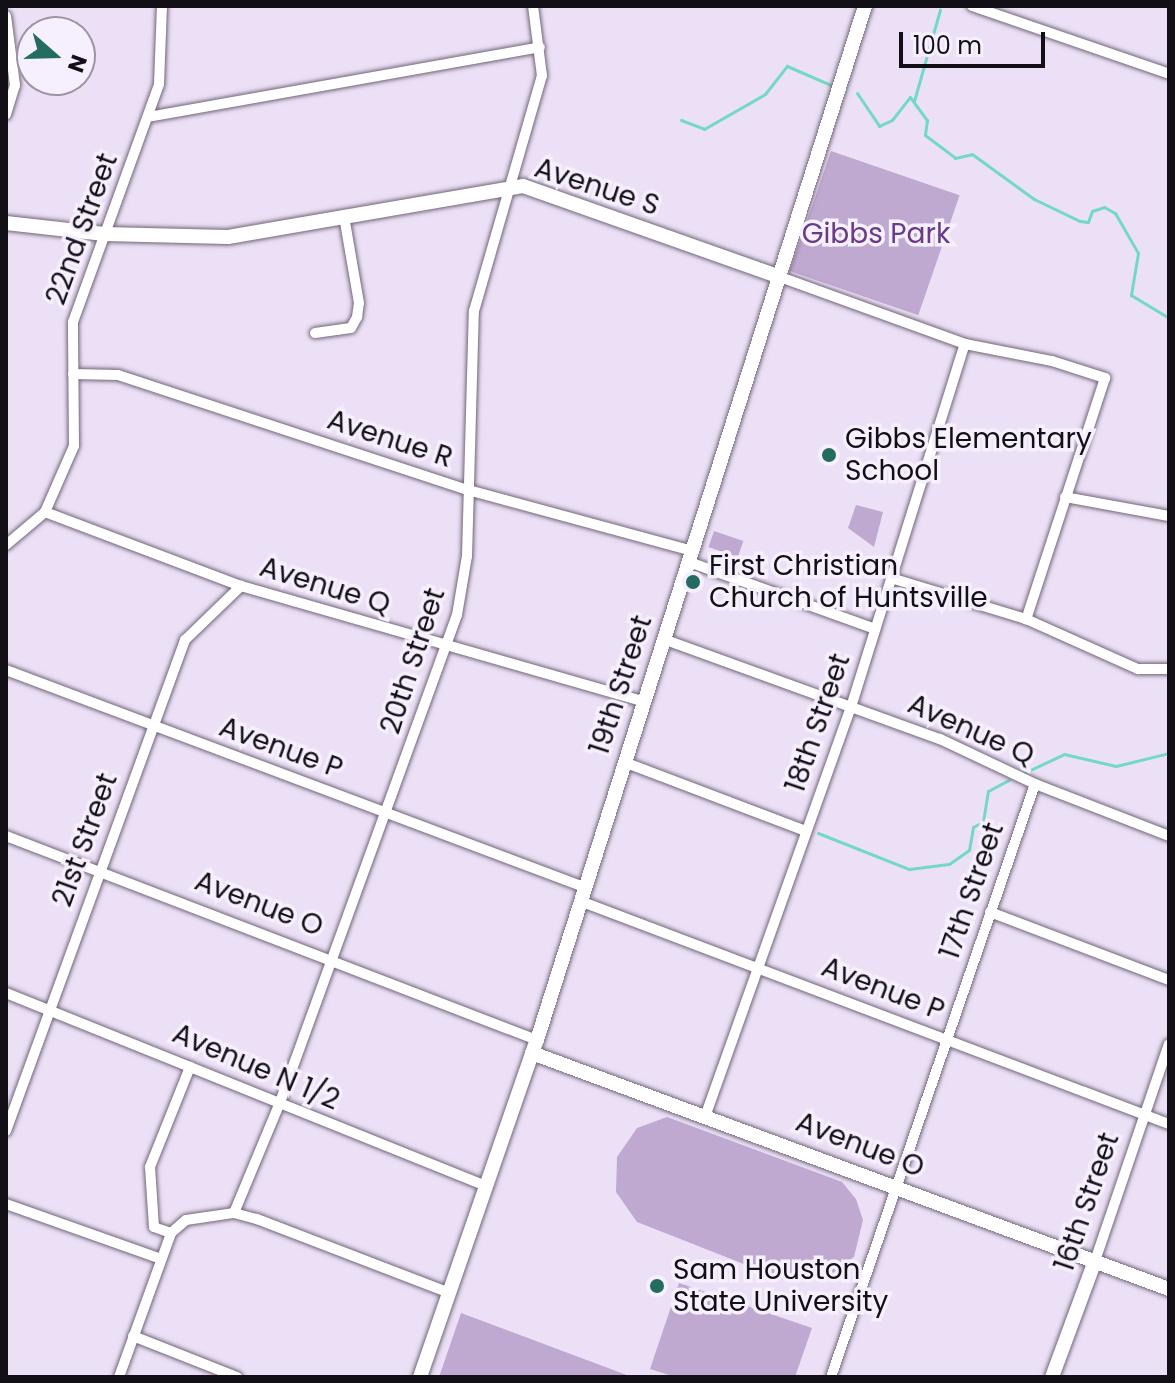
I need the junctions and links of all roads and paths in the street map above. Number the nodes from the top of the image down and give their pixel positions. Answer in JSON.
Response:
{"nodes":[{"id":1,"x":162,"y":6,"type":"edge"},
{"id":2,"x":533,"y":6,"type":"edge"},
{"id":3,"x":865,"y":6,"type":"edge"},
{"id":4,"x":972,"y":6,"type":"edge"},
{"id":5,"x":6,"y":16,"type":"edge"},
{"id":6,"x":540,"y":47,"type":"junction"},
{"id":7,"x":1169,"y":74,"type":"edge"},
{"id":8,"x":6,"y":115,"type":"edge"},
{"id":9,"x":148,"y":117,"type":"junction"},
{"id":10,"x":510,"y":188,"type":"junction"},
{"id":11,"x":344,"y":216,"type":"junction"},
{"id":12,"x":6,"y":223,"type":"edge"},
{"id":13,"x":104,"y":234,"type":"junction"},
{"id":14,"x":780,"y":277,"type":"junction"},
{"id":15,"x":315,"y":333,"type":"dead end"},
{"id":16,"x":965,"y":344,"type":"junction"},
{"id":17,"x":73,"y":374,"type":"junction"},
{"id":18,"x":468,"y":490,"type":"junction"},
{"id":19,"x":1065,"y":497,"type":"junction"},
{"id":20,"x":45,"y":512,"type":"junction"},
{"id":21,"x":1169,"y":516,"type":"edge"},
{"id":22,"x":6,"y":545,"type":"edge"},
{"id":23,"x":691,"y":556,"type":"junction"},
{"id":24,"x":891,"y":578,"type":"junction"},
{"id":25,"x":241,"y":586,"type":"junction"},
{"id":26,"x":1026,"y":619,"type":"junction"},
{"id":27,"x":875,"y":629,"type":"junction"},
{"id":28,"x":663,"y":639,"type":"junction"},
{"id":29,"x":449,"y":648,"type":"junction"},
{"id":30,"x":1169,"y":669,"type":"edge"},
{"id":31,"x":6,"y":670,"type":"edge"},
{"id":32,"x":643,"y":701,"type":"junction"},
{"id":33,"x":851,"y":707,"type":"junction"},
{"id":34,"x":153,"y":726,"type":"junction"},
{"id":35,"x":624,"y":762,"type":"junction"},
{"id":36,"x":1035,"y":784,"type":"junction"},
{"id":37,"x":385,"y":812,"type":"junction"},
{"id":38,"x":806,"y":831,"type":"junction"},
{"id":39,"x":6,"y":836,"type":"edge"},
{"id":40,"x":1169,"y":836,"type":"edge"},
{"id":41,"x":99,"y":871,"type":"junction"},
{"id":42,"x":582,"y":894,"type":"junction"},
{"id":43,"x":990,"y":912,"type":"junction"},
{"id":44,"x":331,"y":959,"type":"junction"},
{"id":45,"x":758,"y":968,"type":"junction"},
{"id":46,"x":1169,"y":980,"type":"edge"},
{"id":47,"x":6,"y":993,"type":"edge"},
{"id":48,"x":48,"y":1008,"type":"junction"},
{"id":49,"x":947,"y":1040,"type":"junction"},
{"id":50,"x":1169,"y":1044,"type":"edge"},
{"id":51,"x":534,"y":1046,"type":"junction"},
{"id":52,"x":190,"y":1067,"type":"junction"},
{"id":53,"x":279,"y":1105,"type":"junction"},
{"id":54,"x":706,"y":1114,"type":"junction"},
{"id":55,"x":1145,"y":1114,"type":"junction"},
{"id":56,"x":1169,"y":1124,"type":"edge"},
{"id":57,"x":6,"y":1131,"type":"edge"},
{"id":58,"x":486,"y":1186,"type":"junction"},
{"id":59,"x":897,"y":1187,"type":"junction"},
{"id":60,"x":6,"y":1204,"type":"edge"},
{"id":61,"x":234,"y":1213,"type":"junction"},
{"id":62,"x":171,"y":1233,"type":"junction"},
{"id":63,"x":161,"y":1259,"type":"junction"},
{"id":64,"x":1095,"y":1261,"type":"junction"},
{"id":65,"x":1169,"y":1289,"type":"edge"},
{"id":66,"x":450,"y":1293,"type":"junction"},
{"id":67,"x":133,"y":1336,"type":"junction"},
{"id":68,"x":119,"y":1377,"type":"edge"},
{"id":69,"x":237,"y":1377,"type":"edge"},
{"id":70,"x":420,"y":1377,"type":"edge"},
{"id":71,"x":831,"y":1377,"type":"edge"},
{"id":72,"x":1052,"y":1377,"type":"edge"}],
"edges":[{"from":1,"to":9,"type":"street","name":"22nd Street"},
{"from":2,"to":6,"type":"street","name":"20th Street"},
{"from":3,"to":14,"type":"street","name":"19th Street"},
{"from":4,"to":7,"type":"street"},
{"from":5,"to":8,"type":"street"},
{"from":6,"to":9,"type":"street"},
{"from":6,"to":10,"type":"street","name":"20th Street"},
{"from":9,"to":13,"type":"street","name":"22nd Street"},
{"from":10,"to":11,"type":"street","name":"Avenue S"},
{"from":10,"to":14,"type":"street","name":"Avenue S"},
{"from":10,"to":18,"type":"street","name":"20th Street"},
{"from":11,"to":13,"type":"street","name":"Avenue S"},
{"from":11,"to":15,"type":"street"},
{"from":12,"to":13,"type":"street","name":"Avenue S"},
{"from":13,"to":17,"type":"street","name":"22nd Street"},
{"from":14,"to":16,"type":"street","name":"Avenue S"},
{"from":14,"to":23,"type":"street","name":"19th Street"},
{"from":16,"to":19,"type":"street","name":"Avenue S"},
{"from":16,"to":24,"type":"street","name":"18th Street"},
{"from":17,"to":18,"type":"street","name":"Avenue R"},
{"from":17,"to":20,"type":"street","name":"22nd Street"},
{"from":18,"to":23,"type":"street","name":"Avenue R"},
{"from":18,"to":29,"type":"street","name":"20th Street"},
{"from":19,"to":21,"type":"street"},
{"from":19,"to":26,"type":"street"},
{"from":20,"to":22,"type":"street","name":"22nd Street"},
{"from":20,"to":25,"type":"street","name":"Avenue Q"},
{"from":23,"to":27,"type":"street","name":"Avenue R"},
{"from":23,"to":28,"type":"street","name":"19th Street"},
{"from":24,"to":26,"type":"street"},
{"from":24,"to":27,"type":"street","name":"18th Street"},
{"from":25,"to":29,"type":"street","name":"Avenue Q"},
{"from":25,"to":34,"type":"street","name":"21st Street"},
{"from":26,"to":30,"type":"street"},
{"from":27,"to":33,"type":"street","name":"18th Street"},
{"from":28,"to":32,"type":"street","name":"19th Street"},
{"from":28,"to":33,"type":"street","name":"Avenue Q"},
{"from":29,"to":32,"type":"street","name":"Avenue Q"},
{"from":29,"to":37,"type":"street","name":"20th Street"},
{"from":31,"to":34,"type":"street","name":"Avenue P"},
{"from":32,"to":35,"type":"street","name":"19th Street"},
{"from":33,"to":36,"type":"street","name":"Avenue Q"},
{"from":33,"to":38,"type":"street","name":"18th Street"},
{"from":34,"to":37,"type":"street","name":"Avenue P"},
{"from":34,"to":41,"type":"street","name":"21st Street"},
{"from":35,"to":38,"type":"street"},
{"from":35,"to":42,"type":"street","name":"19th Street"},
{"from":36,"to":40,"type":"street","name":"Avenue Q"},
{"from":36,"to":43,"type":"street","name":"17th Street"},
{"from":37,"to":42,"type":"street","name":"Avenue P"},
{"from":37,"to":44,"type":"street","name":"20th Street"},
{"from":38,"to":45,"type":"street","name":"18th Street"},
{"from":39,"to":41,"type":"street","name":"Avenue O"},
{"from":41,"to":44,"type":"street","name":"Avenue O"},
{"from":41,"to":48,"type":"street","name":"21st Street"},
{"from":42,"to":45,"type":"street","name":"Avenue P"},
{"from":42,"to":51,"type":"street","name":"19th Street"},
{"from":43,"to":46,"type":"street"},
{"from":43,"to":49,"type":"street","name":"17th Street"},
{"from":44,"to":51,"type":"street","name":"Avenue O"},
{"from":44,"to":53,"type":"street","name":"20th Street"},
{"from":45,"to":49,"type":"street","name":"Avenue P"},
{"from":45,"to":54,"type":"street","name":"18th Street"},
{"from":47,"to":48,"type":"street","name":"Avenue N 1/2"},
{"from":48,"to":52,"type":"street","name":"Avenue N 1/2"},
{"from":48,"to":57,"type":"street","name":"21st Street"},
{"from":49,"to":55,"type":"street","name":"Avenue P"},
{"from":49,"to":59,"type":"street","name":"17th Street"},
{"from":50,"to":55,"type":"street","name":"16th Street"},
{"from":51,"to":54,"type":"street","name":"Avenue O"},
{"from":51,"to":58,"type":"street","name":"19th Street"},
{"from":52,"to":53,"type":"street","name":"Avenue N 1/2"},
{"from":52,"to":62,"type":"street"},
{"from":53,"to":58,"type":"street","name":"Avenue N 1/2"},
{"from":53,"to":61,"type":"street","name":"20th Street"},
{"from":54,"to":59,"type":"street","name":"Avenue O"},
{"from":55,"to":56,"type":"street","name":"Avenue P"},
{"from":55,"to":64,"type":"street","name":"16th Street"},
{"from":58,"to":66,"type":"street","name":"19th Street"},
{"from":59,"to":64,"type":"street","name":"Avenue O"},
{"from":59,"to":71,"type":"street","name":"17th Street"},
{"from":60,"to":63,"type":"street"},
{"from":61,"to":62,"type":"street"},
{"from":61,"to":66,"type":"street"},
{"from":62,"to":63,"type":"street"},
{"from":63,"to":67,"type":"street"},
{"from":64,"to":65,"type":"street","name":"Avenue O"},
{"from":64,"to":72,"type":"street","name":"16th Street"},
{"from":66,"to":70,"type":"street","name":"19th Street"},
{"from":67,"to":68,"type":"street"},
{"from":67,"to":69,"type":"street"}]}
